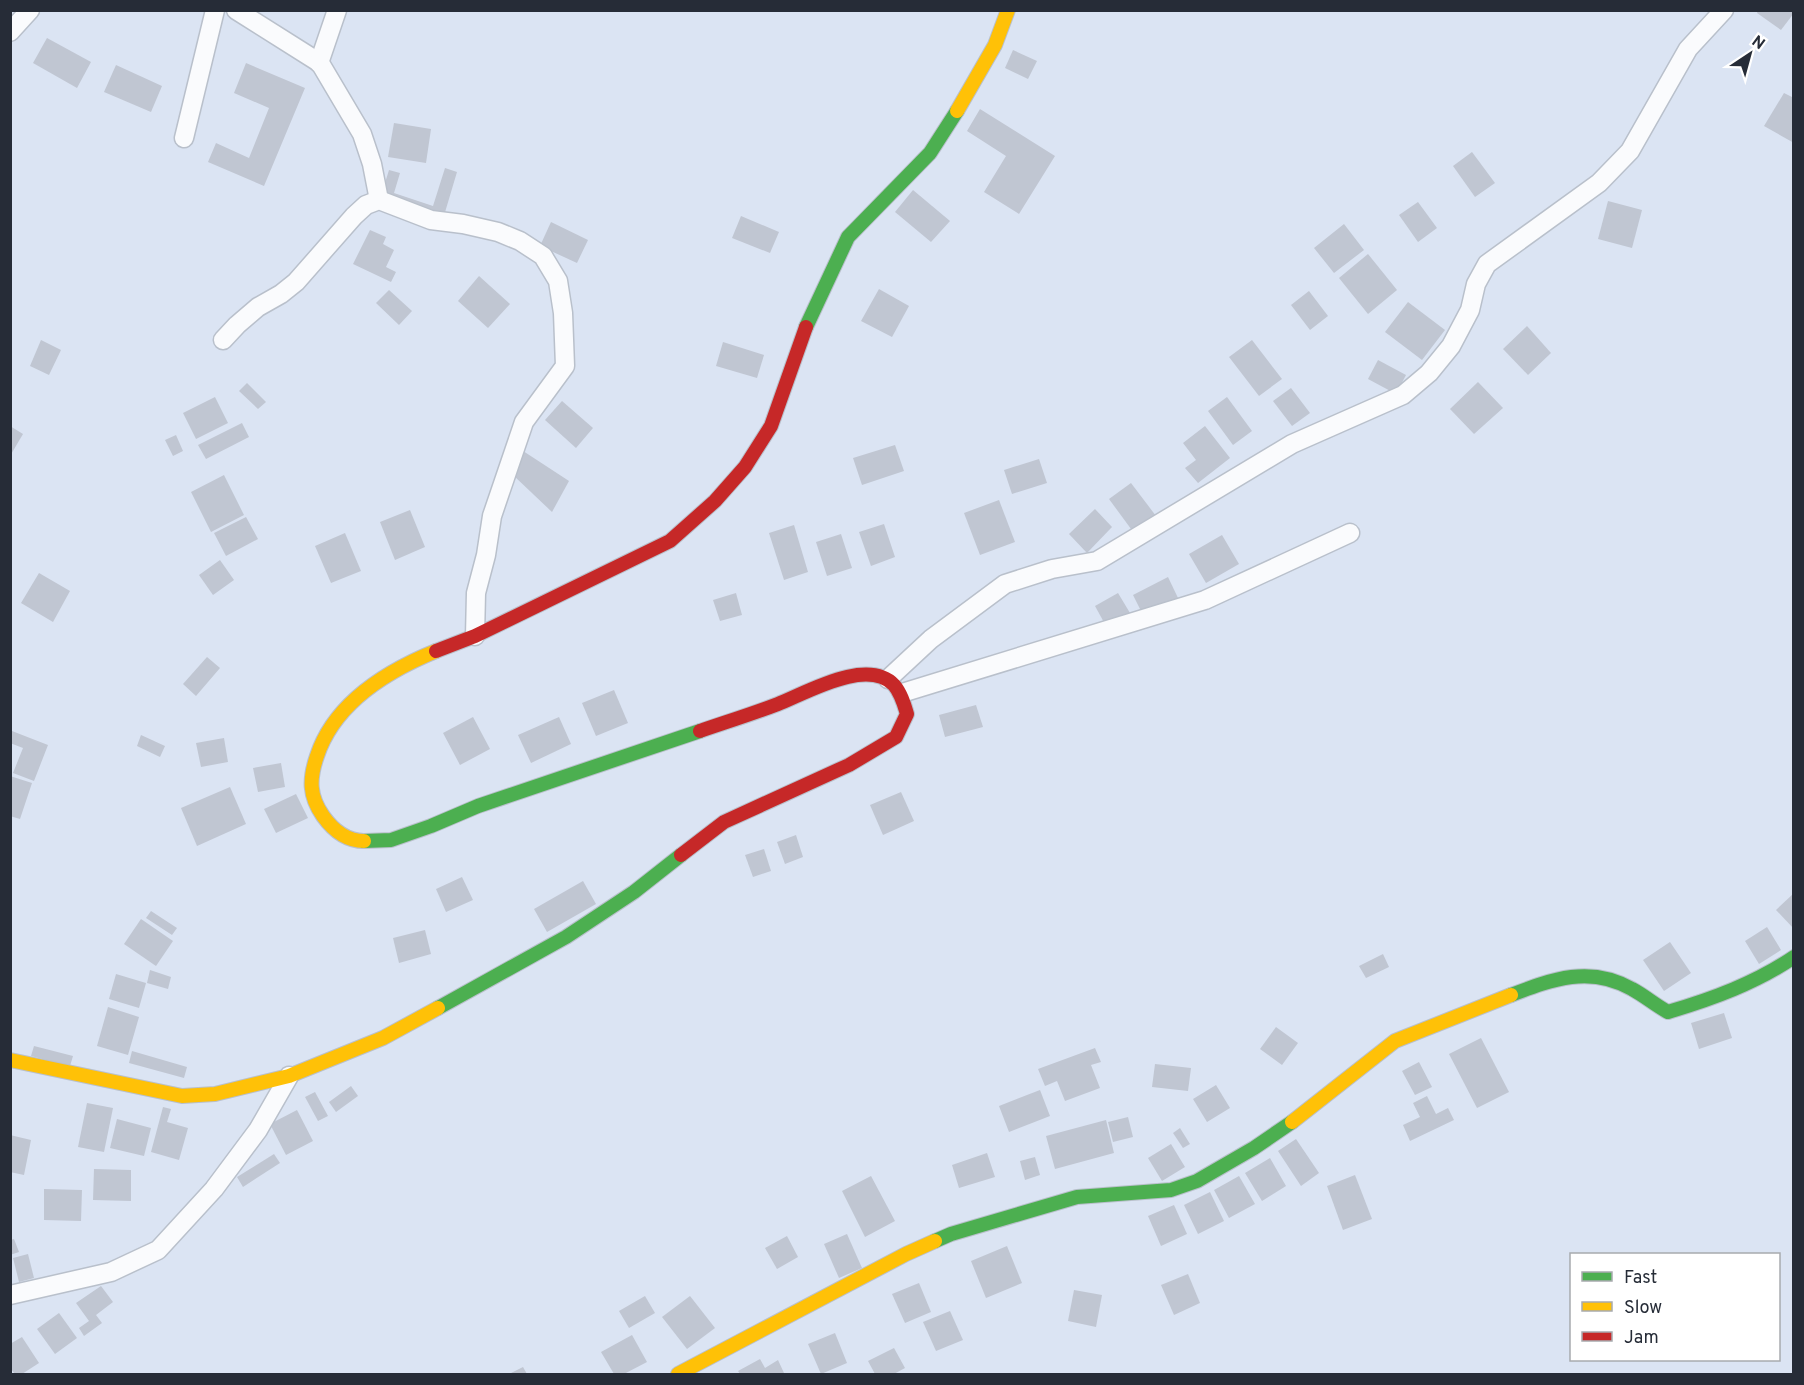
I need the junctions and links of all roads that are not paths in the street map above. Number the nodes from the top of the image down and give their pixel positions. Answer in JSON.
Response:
{"nodes":[{"id":1,"x":30,"y":10,"type":"edge"},
{"id":2,"x":215,"y":10,"type":"edge"},
{"id":3,"x":236,"y":10,"type":"edge"},
{"id":4,"x":337,"y":10,"type":"edge"},
{"id":5,"x":1008,"y":10,"type":"edge"},
{"id":6,"x":1724,"y":10,"type":"edge"},
{"id":7,"x":10,"y":32,"type":"edge"},
{"id":8,"x":319,"y":63,"type":"junction"},
{"id":9,"x":184,"y":138,"type":"dead end"},
{"id":10,"x":379,"y":200,"type":"junction"},
{"id":11,"x":223,"y":340,"type":"dead end"},
{"id":12,"x":1350,"y":533,"type":"dead end"},
{"id":13,"x":475,"y":636,"type":"junction"},
{"id":14,"x":888,"y":679,"type":"junction"},
{"id":15,"x":902,"y":693,"type":"junction"},
{"id":16,"x":1794,"y":957,"type":"edge"},
{"id":17,"x":10,"y":1060,"type":"edge"},
{"id":18,"x":289,"y":1076,"type":"junction"},
{"id":19,"x":10,"y":1295,"type":"edge"},
{"id":20,"x":678,"y":1374,"type":"edge"}],
"edges":[{"from":1,"to":7,"type":"street"},
{"from":2,"to":9,"type":"street"},
{"from":3,"to":8,"type":"street"},
{"from":4,"to":8,"type":"street"},
{"from":5,"to":13,"type":"street"},
{"from":6,"to":14,"type":"street"},
{"from":8,"to":10,"type":"street"},
{"from":10,"to":11,"type":"street"},
{"from":10,"to":13,"type":"street"},
{"from":12,"to":15,"type":"street"},
{"from":13,"to":14,"type":"street"},
{"from":14,"to":15,"type":"street"},
{"from":15,"to":18,"type":"street"},
{"from":16,"to":20,"type":"street"},
{"from":17,"to":18,"type":"street"},
{"from":18,"to":19,"type":"street"}]}
